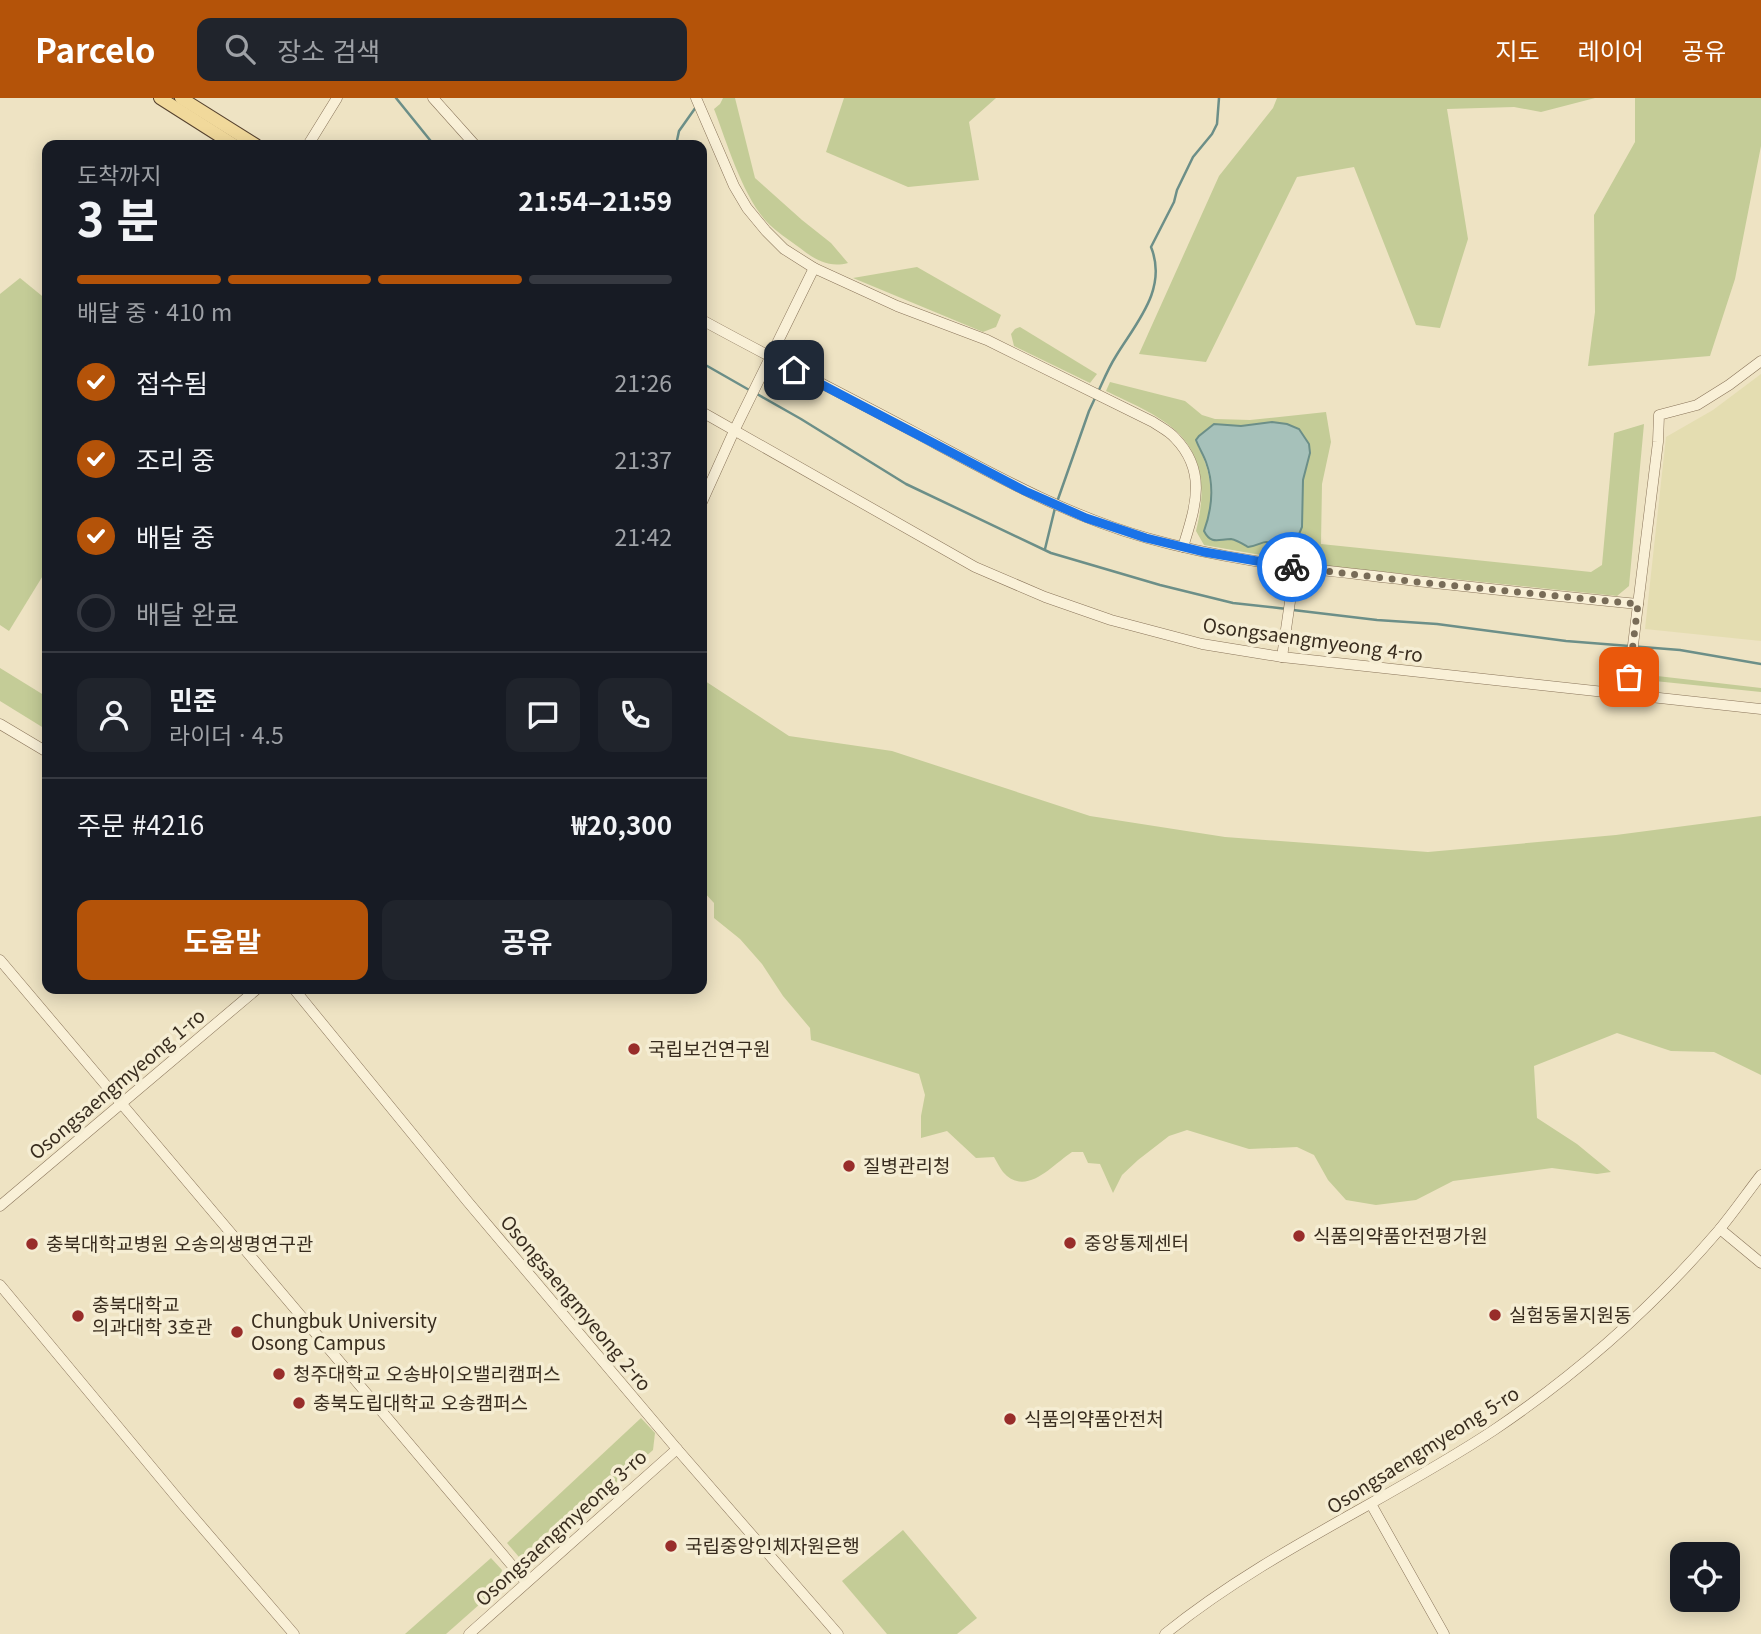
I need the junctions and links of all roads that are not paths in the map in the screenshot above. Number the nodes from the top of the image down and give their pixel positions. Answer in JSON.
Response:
{"nodes":[{"id":1,"x":160,"y":98,"type":"edge"},
{"id":2,"x":181,"y":98,"type":"edge"},
{"id":3,"x":337,"y":98,"type":"edge"},
{"id":4,"x":433,"y":98,"type":"edge"},
{"id":5,"x":696,"y":98,"type":"edge"},
{"id":6,"x":226,"y":140,"type":"edge"},
{"id":7,"x":248,"y":140,"type":"edge"},
{"id":8,"x":310,"y":140,"type":"edge"},
{"id":9,"x":471,"y":140,"type":"edge"},
{"id":10,"x":814,"y":268,"type":"junction"},
{"id":11,"x":707,"y":323,"type":"edge"},
{"id":12,"x":769,"y":361,"type":"junction"},
{"id":13,"x":1761,"y":361,"type":"edge"},
{"id":14,"x":707,"y":415,"type":"edge"},
{"id":15,"x":734,"y":430,"type":"junction"},
{"id":16,"x":707,"y":491,"type":"edge"},
{"id":17,"x":1183,"y":547,"type":"junction"},
{"id":18,"x":1294,"y":571,"type":"junction"},
{"id":19,"x":1638,"y":604,"type":"junction"},
{"id":20,"x":1282,"y":652,"type":"junction"},
{"id":21,"x":1627,"y":694,"type":"junction"},
{"id":22,"x":1761,"y":709,"type":"edge"},
{"id":23,"x":0,"y":724,"type":"edge"},
{"id":24,"x":42,"y":749,"type":"edge"},
{"id":25,"x":0,"y":960,"type":"edge"},
{"id":26,"x":251,"y":994,"type":"edge"},
{"id":27,"x":298,"y":994,"type":"edge"},
{"id":28,"x":121,"y":1105,"type":"junction"},
{"id":29,"x":1761,"y":1175,"type":"edge"},
{"id":30,"x":0,"y":1206,"type":"edge"},
{"id":31,"x":1720,"y":1229,"type":"junction"},
{"id":32,"x":1761,"y":1263,"type":"edge"},
{"id":33,"x":0,"y":1285,"type":"edge"},
{"id":34,"x":677,"y":1449,"type":"junction"},
{"id":35,"x":1371,"y":1504,"type":"junction"},
{"id":36,"x":526,"y":1582,"type":"junction"},
{"id":37,"x":294,"y":1634,"type":"edge"},
{"id":38,"x":470,"y":1634,"type":"edge"},
{"id":39,"x":838,"y":1634,"type":"edge"},
{"id":40,"x":1165,"y":1634,"type":"edge"},
{"id":41,"x":1444,"y":1634,"type":"edge"}],
"edges":[{"from":1,"to":6,"type":"main road"},
{"from":2,"to":7,"type":"main road"},
{"from":3,"to":8,"type":"street"},
{"from":4,"to":9,"type":"street"},
{"from":5,"to":10,"type":"street"},
{"from":10,"to":12,"type":"street"},
{"from":10,"to":17,"type":"street"},
{"from":11,"to":12,"type":"street"},
{"from":12,"to":15,"type":"street"},
{"from":12,"to":17,"type":"street"},
{"from":13,"to":19,"type":"street"},
{"from":14,"to":15,"type":"street","name":"Osongsaengmyeong 4-ro"},
{"from":15,"to":16,"type":"street"},
{"from":15,"to":20,"type":"street","name":"Osongsaengmyeong 4-ro"},
{"from":17,"to":18,"type":"street"},
{"from":18,"to":19,"type":"street"},
{"from":18,"to":20,"type":"street"},
{"from":19,"to":21,"type":"street"},
{"from":20,"to":21,"type":"street","name":"Osongsaengmyeong 4-ro"},
{"from":21,"to":22,"type":"street","name":"Osongsaengmyeong 4-ro"},
{"from":23,"to":24,"type":"street"},
{"from":25,"to":28,"type":"street"},
{"from":26,"to":28,"type":"street","name":"Osongsaengmyeong 1-ro"},
{"from":27,"to":34,"type":"street","name":"Osongsaengmyeong 2-ro"},
{"from":28,"to":30,"type":"street","name":"Osongsaengmyeong 1-ro"},
{"from":28,"to":36,"type":"street"},
{"from":29,"to":31,"type":"street","name":"Osongsaengmyeong 5-ro"},
{"from":31,"to":32,"type":"street"},
{"from":31,"to":35,"type":"street","name":"Osongsaengmyeong 5-ro"},
{"from":33,"to":37,"type":"street"},
{"from":34,"to":36,"type":"street","name":"Osongsaengmyeong 3-ro"},
{"from":34,"to":39,"type":"street","name":"Osongsaengmyeong 2-ro"},
{"from":35,"to":40,"type":"street","name":"Osongsaengmyeong 5-ro"},
{"from":35,"to":41,"type":"street"},
{"from":36,"to":38,"type":"street","name":"Osongsaengmyeong 3-ro"}]}
